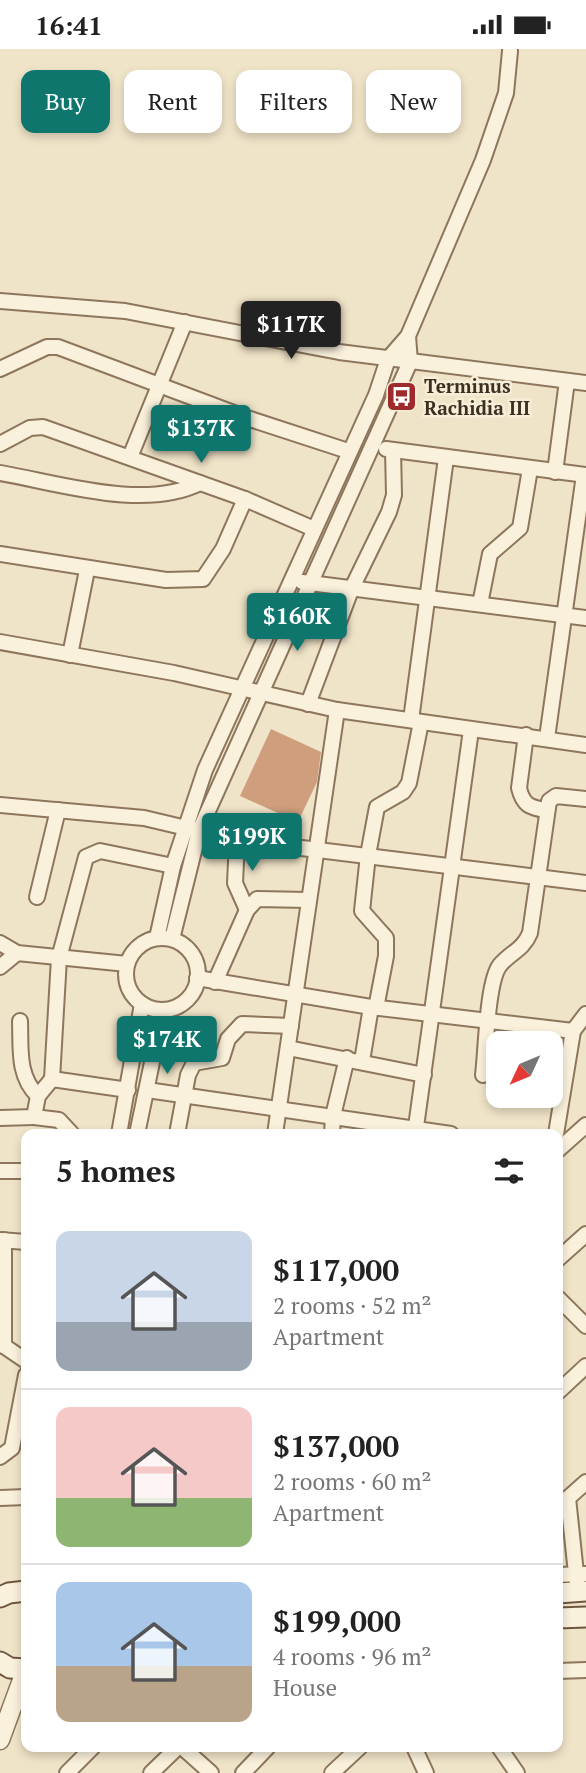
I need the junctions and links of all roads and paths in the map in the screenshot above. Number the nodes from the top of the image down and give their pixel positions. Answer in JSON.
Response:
{"nodes":[{"id":1,"x":510,"y":51,"type":"dead end"},
{"id":2,"x":0,"y":301,"type":"edge"},
{"id":3,"x":185,"y":322,"type":"junction"},
{"id":4,"x":408,"y":336,"type":"junction"},
{"id":5,"x":388,"y":359,"type":"junction"},
{"id":6,"x":410,"y":362,"type":"junction"},
{"id":7,"x":0,"y":369,"type":"edge"},
{"id":8,"x":567,"y":381,"type":"junction"},
{"id":9,"x":586,"y":383,"type":"edge"},
{"id":10,"x":157,"y":386,"type":"junction"},
{"id":11,"x":0,"y":444,"type":"edge"},
{"id":12,"x":350,"y":446,"type":"junction"},
{"id":13,"x":372,"y":447,"type":"junction"},
{"id":14,"x":393,"y":450,"type":"junction"},
{"id":15,"x":130,"y":457,"type":"junction"},
{"id":16,"x":446,"y":458,"type":"junction"},
{"id":17,"x":530,"y":469,"type":"junction"},
{"id":18,"x":555,"y":472,"type":"junction"},
{"id":19,"x":0,"y":473,"type":"edge"},
{"id":20,"x":585,"y":475,"type":"edge"},
{"id":21,"x":200,"y":483,"type":"junction"},
{"id":22,"x":245,"y":499,"type":"junction"},
{"id":23,"x":314,"y":529,"type":"junction"},
{"id":24,"x":581,"y":531,"type":"edge"},
{"id":25,"x":0,"y":554,"type":"edge"},
{"id":26,"x":87,"y":570,"type":"junction"},
{"id":27,"x":291,"y":579,"type":"junction"},
{"id":28,"x":309,"y":585,"type":"junction"},
{"id":29,"x":351,"y":590,"type":"junction"},
{"id":30,"x":427,"y":597,"type":"junction"},
{"id":31,"x":480,"y":604,"type":"junction"},
{"id":32,"x":564,"y":615,"type":"junction"},
{"id":33,"x":586,"y":618,"type":"edge"},
{"id":34,"x":0,"y":642,"type":"edge"},
{"id":35,"x":70,"y":655,"type":"junction"},
{"id":36,"x":240,"y":688,"type":"junction"},
{"id":37,"x":259,"y":694,"type":"junction"},
{"id":38,"x":308,"y":704,"type":"junction"},
{"id":39,"x":337,"y":710,"type":"junction"},
{"id":40,"x":416,"y":721,"type":"junction"},
{"id":41,"x":471,"y":730,"type":"junction"},
{"id":42,"x":526,"y":735,"type":"junction"},
{"id":43,"x":547,"y":738,"type":"junction"},
{"id":44,"x":586,"y":745,"type":"edge"},
{"id":45,"x":586,"y":799,"type":"edge"},
{"id":46,"x":0,"y":805,"type":"edge"},
{"id":47,"x":58,"y":810,"type":"junction"},
{"id":48,"x":546,"y":810,"type":"junction"},
{"id":49,"x":184,"y":826,"type":"junction"},
{"id":50,"x":199,"y":831,"type":"junction"},
{"id":51,"x":237,"y":840,"type":"junction"},
{"id":52,"x":314,"y":849,"type":"junction"},
{"id":53,"x":368,"y":855,"type":"junction"},
{"id":54,"x":454,"y":865,"type":"junction"},
{"id":55,"x":173,"y":866,"type":"junction"},
{"id":56,"x":537,"y":878,"type":"junction"},
{"id":57,"x":586,"y":883,"type":"edge"},
{"id":58,"x":37,"y":897,"type":"dead end"},
{"id":59,"x":309,"y":900,"type":"junction"},
{"id":60,"x":247,"y":911,"type":"junction"},
{"id":61,"x":165,"y":939,"type":"junction"},
{"id":62,"x":0,"y":943,"type":"edge"},
{"id":63,"x":17,"y":953,"type":"junction"},
{"id":64,"x":59,"y":958,"type":"junction"},
{"id":65,"x":127,"y":964,"type":"junction"},
{"id":66,"x":0,"y":967,"type":"edge"},
{"id":67,"x":197,"y":978,"type":"junction"},
{"id":68,"x":215,"y":982,"type":"junction"},
{"id":69,"x":294,"y":996,"type":"junction"},
{"id":70,"x":142,"y":1004,"type":"junction"},
{"id":71,"x":373,"y":1007,"type":"junction"},
{"id":72,"x":163,"y":1010,"type":"junction"},
{"id":73,"x":586,"y":1014,"type":"edge"},
{"id":74,"x":433,"y":1015,"type":"junction"},
{"id":75,"x":20,"y":1021,"type":"dead end"},
{"id":76,"x":488,"y":1022,"type":"junction"},
{"id":77,"x":291,"y":1026,"type":"junction"},
{"id":78,"x":573,"y":1031,"type":"junction"},
{"id":79,"x":288,"y":1048,"type":"junction"},
{"id":80,"x":347,"y":1058,"type":"junction"},
{"id":81,"x":362,"y":1061,"type":"junction"},
{"id":82,"x":424,"y":1075,"type":"junction"},
{"id":83,"x":483,"y":1075,"type":"dead end"},
{"id":84,"x":52,"y":1079,"type":"junction"},
{"id":85,"x":128,"y":1090,"type":"junction"},
{"id":86,"x":147,"y":1090,"type":"junction"},
{"id":87,"x":38,"y":1096,"type":"junction"},
{"id":88,"x":186,"y":1096,"type":"junction"},
{"id":89,"x":278,"y":1108,"type":"junction"},
{"id":90,"x":333,"y":1116,"type":"junction"},
{"id":91,"x":34,"y":1117,"type":"junction"},
{"id":92,"x":0,"y":1118,"type":"edge"},
{"id":93,"x":586,"y":1125,"type":"edge"},
{"id":94,"x":67,"y":1129,"type":"edge"},
{"id":95,"x":120,"y":1129,"type":"edge"},
{"id":96,"x":138,"y":1129,"type":"edge"},
{"id":97,"x":178,"y":1129,"type":"edge"},
{"id":98,"x":276,"y":1129,"type":"edge"},
{"id":99,"x":332,"y":1129,"type":"edge"},
{"id":100,"x":404,"y":1129,"type":"edge"},
{"id":101,"x":415,"y":1129,"type":"edge"},
{"id":102,"x":557,"y":1129,"type":"edge"},
{"id":103,"x":563,"y":1146,"type":"edge"},
{"id":104,"x":0,"y":1171,"type":"edge"},
{"id":105,"x":21,"y":1171,"type":"edge"},
{"id":106,"x":586,"y":1234,"type":"edge"},
{"id":107,"x":2,"y":1240,"type":"edge"},
{"id":108,"x":21,"y":1242,"type":"edge"},
{"id":109,"x":563,"y":1255,"type":"edge"},
{"id":110,"x":563,"y":1303,"type":"edge"},
{"id":111,"x":586,"y":1327,"type":"edge"},
{"id":112,"x":2,"y":1346,"type":"edge"},
{"id":113,"x":21,"y":1358,"type":"edge"},
{"id":114,"x":586,"y":1366,"type":"edge"},
{"id":115,"x":563,"y":1387,"type":"edge"},
{"id":116,"x":21,"y":1401,"type":"edge"},
{"id":117,"x":0,"y":1457,"type":"edge"},
{"id":118,"x":585,"y":1483,"type":"edge"},
{"id":119,"x":21,"y":1497,"type":"edge"},
{"id":120,"x":0,"y":1498,"type":"edge"},
{"id":121,"x":563,"y":1502,"type":"edge"},
{"id":122,"x":563,"y":1577,"type":"edge"},
{"id":123,"x":582,"y":1583,"type":"edge"},
{"id":124,"x":21,"y":1589,"type":"edge"},
{"id":125,"x":563,"y":1591,"type":"edge"},
{"id":126,"x":0,"y":1597,"type":"edge"},
{"id":127,"x":586,"y":1617,"type":"edge"},
{"id":128,"x":563,"y":1618,"type":"edge"},
{"id":129,"x":0,"y":1662,"type":"edge"},
{"id":130,"x":21,"y":1669,"type":"edge"},
{"id":131,"x":586,"y":1670,"type":"edge"},
{"id":132,"x":563,"y":1671,"type":"edge"},
{"id":133,"x":21,"y":1682,"type":"edge"},
{"id":134,"x":0,"y":1739,"type":"edge"},
{"id":135,"x":88,"y":1752,"type":"edge"},
{"id":136,"x":174,"y":1752,"type":"edge"},
{"id":137,"x":186,"y":1752,"type":"edge"},
{"id":138,"x":263,"y":1752,"type":"edge"},
{"id":139,"x":355,"y":1752,"type":"edge"},
{"id":140,"x":416,"y":1752,"type":"edge"},
{"id":141,"x":502,"y":1752,"type":"edge"},
{"id":142,"x":67,"y":1773,"type":"edge"},
{"id":143,"x":151,"y":1773,"type":"edge"},
{"id":144,"x":211,"y":1773,"type":"edge"},
{"id":145,"x":243,"y":1773,"type":"edge"},
{"id":146,"x":332,"y":1773,"type":"edge"},
{"id":147,"x":426,"y":1773,"type":"edge"},
{"id":148,"x":517,"y":1773,"type":"edge"}],
"edges":[{"from":1,"to":4,"type":"street"},
{"from":2,"to":3,"type":"street"},
{"from":3,"to":5,"type":"street"},
{"from":3,"to":10,"type":"street"},
{"from":4,"to":5,"type":"street"},
{"from":4,"to":6,"type":"street"},
{"from":5,"to":6,"type":"street"},
{"from":5,"to":12,"type":"street"},
{"from":6,"to":8,"type":"street"},
{"from":6,"to":13,"type":"street"},
{"from":7,"to":10,"type":"street"},
{"from":8,"to":9,"type":"street"},
{"from":8,"to":18,"type":"street"},
{"from":10,"to":12,"type":"street"},
{"from":10,"to":15,"type":"street"},
{"from":11,"to":15,"type":"street"},
{"from":12,"to":13,"type":"street"},
{"from":12,"to":23,"type":"street"},
{"from":13,"to":14,"type":"street"},
{"from":13,"to":28,"type":"street"},
{"from":14,"to":16,"type":"street"},
{"from":14,"to":29,"type":"street"},
{"from":15,"to":21,"type":"street"},
{"from":16,"to":17,"type":"street"},
{"from":16,"to":30,"type":"street"},
{"from":17,"to":18,"type":"street"},
{"from":17,"to":31,"type":"street"},
{"from":18,"to":20,"type":"street"},
{"from":19,"to":21,"type":"street"},
{"from":20,"to":24,"type":"street"},
{"from":21,"to":22,"type":"street"},
{"from":22,"to":23,"type":"street"},
{"from":22,"to":26,"type":"street"},
{"from":23,"to":27,"type":"street"},
{"from":24,"to":32,"type":"street"},
{"from":25,"to":26,"type":"street"},
{"from":26,"to":35,"type":"street"},
{"from":27,"to":28,"type":"street"},
{"from":27,"to":36,"type":"street"},
{"from":28,"to":29,"type":"street"},
{"from":28,"to":37,"type":"street"},
{"from":29,"to":30,"type":"street"},
{"from":29,"to":38,"type":"street"},
{"from":30,"to":31,"type":"street"},
{"from":30,"to":40,"type":"street"},
{"from":31,"to":32,"type":"street"},
{"from":32,"to":33,"type":"street"},
{"from":32,"to":43,"type":"street"},
{"from":34,"to":35,"type":"street"},
{"from":35,"to":36,"type":"street"},
{"from":36,"to":37,"type":"street"},
{"from":36,"to":49,"type":"street"},
{"from":37,"to":38,"type":"street"},
{"from":37,"to":50,"type":"street"},
{"from":38,"to":39,"type":"street"},
{"from":39,"to":40,"type":"street"},
{"from":39,"to":52,"type":"street"},
{"from":40,"to":41,"type":"street"},
{"from":40,"to":53,"type":"street"},
{"from":41,"to":42,"type":"street"},
{"from":41,"to":54,"type":"street"},
{"from":42,"to":43,"type":"street"},
{"from":42,"to":48,"type":"street"},
{"from":43,"to":44,"type":"street"},
{"from":45,"to":48,"type":"street"},
{"from":46,"to":47,"type":"street"},
{"from":47,"to":49,"type":"street"},
{"from":47,"to":58,"type":"street"},
{"from":48,"to":56,"type":"street"},
{"from":49,"to":50,"type":"street"},
{"from":49,"to":55,"type":"street"},
{"from":50,"to":51,"type":"street"},
{"from":50,"to":61,"type":"street"},
{"from":51,"to":52,"type":"street"},
{"from":51,"to":60,"type":"street"},
{"from":52,"to":53,"type":"street"},
{"from":52,"to":59,"type":"street"},
{"from":53,"to":54,"type":"street"},
{"from":53,"to":71,"type":"street"},
{"from":54,"to":56,"type":"street"},
{"from":54,"to":74,"type":"street"},
{"from":55,"to":61,"type":"street"},
{"from":55,"to":64,"type":"street"},
{"from":56,"to":57,"type":"street"},
{"from":56,"to":76,"type":"street"},
{"from":59,"to":60,"type":"street"},
{"from":59,"to":69,"type":"street"},
{"from":60,"to":68,"type":"street"},
{"from":61,"to":65,"type":"street"},
{"from":61,"to":67,"type":"street"},
{"from":62,"to":63,"type":"street"},
{"from":63,"to":64,"type":"street"},
{"from":63,"to":66,"type":"street"},
{"from":64,"to":65,"type":"street"},
{"from":64,"to":84,"type":"street"},
{"from":65,"to":70,"type":"street"},
{"from":67,"to":68,"type":"street"},
{"from":67,"to":72,"type":"street"},
{"from":68,"to":69,"type":"street"},
{"from":69,"to":71,"type":"street"},
{"from":69,"to":77,"type":"street"},
{"from":70,"to":72,"type":"street"},
{"from":70,"to":85,"type":"street"},
{"from":71,"to":74,"type":"street"},
{"from":71,"to":81,"type":"street"},
{"from":72,"to":86,"type":"street"},
{"from":73,"to":78,"type":"street"},
{"from":74,"to":76,"type":"street"},
{"from":74,"to":82,"type":"street"},
{"from":75,"to":87,"type":"street"},
{"from":76,"to":78,"type":"street"},
{"from":76,"to":83,"type":"street"},
{"from":77,"to":79,"type":"street"},
{"from":77,"to":88,"type":"street"},
{"from":78,"to":102,"type":"street"},
{"from":79,"to":80,"type":"street"},
{"from":79,"to":89,"type":"street"},
{"from":80,"to":81,"type":"street"},
{"from":80,"to":90,"type":"street"},
{"from":81,"to":82,"type":"street"},
{"from":82,"to":101,"type":"street"},
{"from":84,"to":85,"type":"street"},
{"from":84,"to":87,"type":"street"},
{"from":85,"to":95,"type":"street"},
{"from":86,"to":88,"type":"street"},
{"from":86,"to":96,"type":"street"},
{"from":87,"to":91,"type":"street"},
{"from":88,"to":89,"type":"street"},
{"from":88,"to":97,"type":"street"},
{"from":89,"to":90,"type":"street"},
{"from":89,"to":98,"type":"street"},
{"from":90,"to":99,"type":"street"},
{"from":90,"to":100,"type":"street"},
{"from":91,"to":92,"type":"street"},
{"from":91,"to":94,"type":"street"},
{"from":93,"to":103,"type":"street"},
{"from":104,"to":105,"type":"street"},
{"from":106,"to":109,"type":"street"},
{"from":107,"to":108,"type":"street"},
{"from":107,"to":112,"type":"street"},
{"from":110,"to":111,"type":"street"},
{"from":112,"to":113,"type":"street"},
{"from":114,"to":115,"type":"street"},
{"from":116,"to":117,"type":"street"},
{"from":118,"to":121,"type":"street"},
{"from":119,"to":120,"type":"street"},
{"from":121,"to":123,"type":"street"},
{"from":122,"to":123,"type":"street"},
{"from":123,"to":125,"type":"main road"},
{"from":124,"to":126,"type":"main road"},
{"from":127,"to":128,"type":"main road"},
{"from":129,"to":130,"type":"main road"},
{"from":131,"to":132,"type":"street"},
{"from":133,"to":134,"type":"street"},
{"from":135,"to":142,"type":"street"},
{"from":136,"to":143,"type":"street"},
{"from":137,"to":144,"type":"street"},
{"from":138,"to":145,"type":"street"},
{"from":139,"to":146,"type":"street"},
{"from":140,"to":147,"type":"street"},
{"from":141,"to":148,"type":"street"}]}
